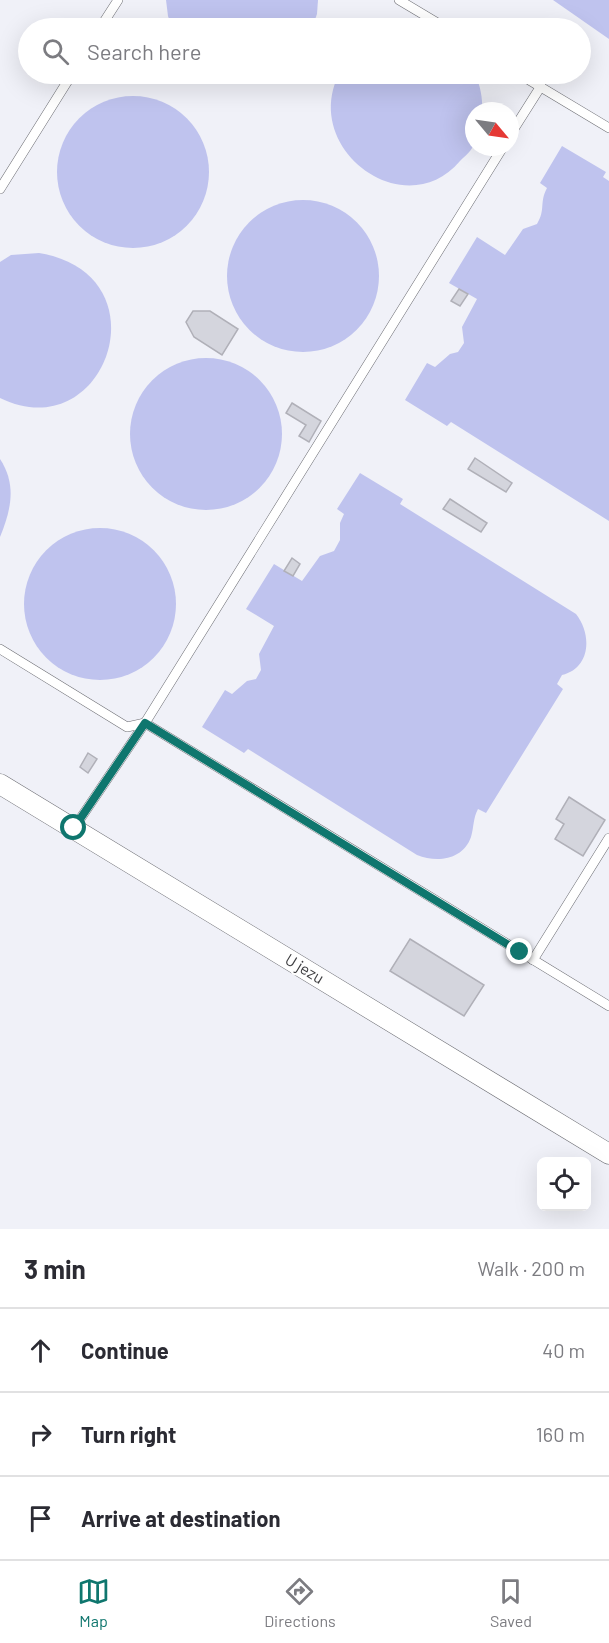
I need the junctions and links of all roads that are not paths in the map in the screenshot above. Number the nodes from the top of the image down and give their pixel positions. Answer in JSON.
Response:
{"nodes":[{"id":1,"x":118,"y":0,"type":"edge"},
{"id":2,"x":399,"y":0,"type":"edge"},
{"id":3,"x":106,"y":18,"type":"edge"},
{"id":4,"x":429,"y":18,"type":"edge"},
{"id":5,"x":66,"y":84,"type":"edge"},
{"id":6,"x":537,"y":84,"type":"edge"},
{"id":7,"x":541,"y":86,"type":"junction"},
{"id":8,"x":519,"y":121,"type":"edge"},
{"id":9,"x":609,"y":128,"type":"edge"},
{"id":10,"x":497,"y":156,"type":"edge"},
{"id":11,"x":0,"y":189,"type":"edge"},
{"id":12,"x":0,"y":649,"type":"edge"},
{"id":13,"x":145,"y":723,"type":"junction"},
{"id":14,"x":2,"y":788,"type":"edge"},
{"id":15,"x":74,"y":828,"type":"junction"},
{"id":16,"x":609,"y":838,"type":"edge"},
{"id":17,"x":533,"y":960,"type":"junction"},
{"id":18,"x":609,"y":1006,"type":"edge"},
{"id":19,"x":609,"y":1154,"type":"edge"}],
"edges":[{"from":1,"to":3,"type":"lane"},
{"from":2,"to":4,"type":"lane"},
{"from":5,"to":11,"type":"lane"},
{"from":6,"to":7,"type":"lane"},
{"from":7,"to":8,"type":"lane"},
{"from":7,"to":9,"type":"lane"},
{"from":10,"to":13,"type":"lane"},
{"from":12,"to":13,"type":"lane"},
{"from":13,"to":15,"type":"lane"},
{"from":13,"to":17,"type":"lane"},
{"from":14,"to":15,"type":"street","name":"U jezu"},
{"from":15,"to":19,"type":"street","name":"U jezu"},
{"from":16,"to":17,"type":"lane"},
{"from":17,"to":18,"type":"lane"}]}
